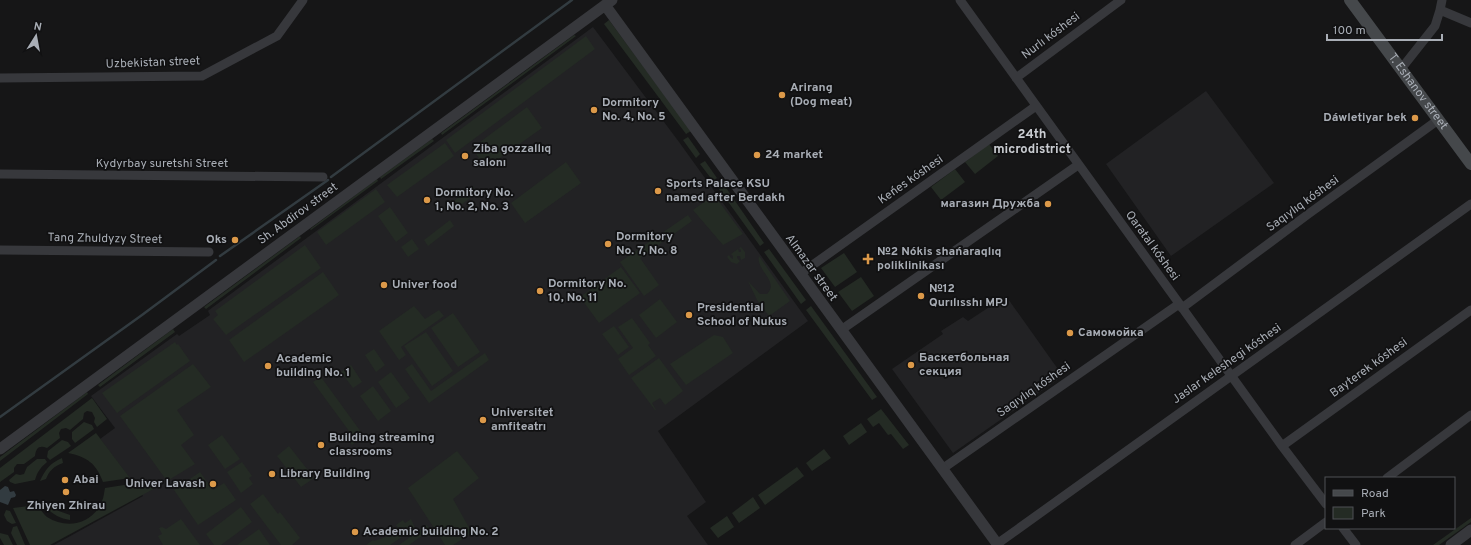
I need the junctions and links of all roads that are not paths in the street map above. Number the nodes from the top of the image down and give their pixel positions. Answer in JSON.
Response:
{"nodes":[{"id":1,"x":303,"y":0,"type":"edge"},
{"id":2,"x":960,"y":0,"type":"edge"},
{"id":3,"x":1120,"y":0,"type":"edge"},
{"id":4,"x":1350,"y":0,"type":"edge"},
{"id":5,"x":1442,"y":0,"type":"edge"},
{"id":6,"x":608,"y":3,"type":"edge"},
{"id":7,"x":1440,"y":10,"type":"junction"},
{"id":8,"x":1471,"y":23,"type":"edge"},
{"id":9,"x":1401,"y":69,"type":"junction"},
{"id":10,"x":0,"y":78,"type":"edge"},
{"id":11,"x":1016,"y":78,"type":"junction"},
{"id":12,"x":1036,"y":106,"type":"junction"},
{"id":13,"x":1438,"y":120,"type":"junction"},
{"id":14,"x":1471,"y":164,"type":"edge"},
{"id":15,"x":1078,"y":165,"type":"junction"},
{"id":16,"x":0,"y":174,"type":"edge"},
{"id":17,"x":323,"y":177,"type":"dead end"},
{"id":18,"x":1471,"y":204,"type":"edge"},
{"id":19,"x":0,"y":250,"type":"edge"},
{"id":20,"x":209,"y":252,"type":"dead end"},
{"id":21,"x":800,"y":274,"type":"junction"},
{"id":22,"x":1180,"y":306,"type":"junction"},
{"id":23,"x":1471,"y":310,"type":"edge"},
{"id":24,"x":841,"y":330,"type":"junction"},
{"id":25,"x":1232,"y":376,"type":"junction"},
{"id":26,"x":1471,"y":415,"type":"edge"},
{"id":27,"x":1282,"y":446,"type":"junction"},
{"id":28,"x":0,"y":449,"type":"edge"},
{"id":29,"x":942,"y":469,"type":"junction"},
{"id":30,"x":1388,"y":477,"type":"edge"},
{"id":31,"x":1325,"y":503,"type":"edge"},
{"id":32,"x":1325,"y":523,"type":"edge"},
{"id":33,"x":1345,"y":529,"type":"edge"},
{"id":34,"x":1471,"y":530,"type":"edge"},
{"id":35,"x":998,"y":545,"type":"edge"},
{"id":36,"x":1294,"y":545,"type":"edge"},
{"id":37,"x":1356,"y":545,"type":"edge"},
{"id":38,"x":1451,"y":545,"type":"edge"}],
"edges":[{"from":1,"to":10,"type":"street","name":"Uzbekistan street"},
{"from":2,"to":11,"type":"street","name":"Qaratal kóshesi"},
{"from":3,"to":11,"type":"street","name":"Nurlı kóshesi"},
{"from":4,"to":9,"type":"main road","name":"T. Eshanov street"},
{"from":5,"to":7,"type":"street"},
{"from":6,"to":21,"type":"street","name":"Almazar street"},
{"from":6,"to":28,"type":"street","name":"Sh. Abdirov street"},
{"from":7,"to":8,"type":"street"},
{"from":7,"to":9,"type":"street"},
{"from":9,"to":13,"type":"main road","name":"T. Eshanov street"},
{"from":11,"to":12,"type":"street","name":"Qaratal kóshesi"},
{"from":12,"to":15,"type":"street","name":"Qaratal kóshesi"},
{"from":12,"to":21,"type":"street","name":"Keńes kóshesi"},
{"from":13,"to":14,"type":"main road","name":"T. Eshanov street"},
{"from":13,"to":22,"type":"street","name":"Saqıylıq kóshesi"},
{"from":15,"to":22,"type":"street","name":"Qaratal kóshesi"},
{"from":15,"to":24,"type":"street"},
{"from":16,"to":17,"type":"street","name":"Kydyrbay suretshi Street"},
{"from":18,"to":25,"type":"street","name":"Jaslar keleshegi kóshesi"},
{"from":19,"to":20,"type":"street","name":"Tang Zhuldyzy Street"},
{"from":21,"to":24,"type":"street","name":"Almazar street"},
{"from":22,"to":25,"type":"street","name":"Qaratal kóshesi"},
{"from":22,"to":29,"type":"street","name":"Saqıylıq kóshesi"},
{"from":23,"to":27,"type":"street","name":"Bayterek kóshesi"},
{"from":24,"to":29,"type":"street","name":"Almazar street"},
{"from":25,"to":27,"type":"street","name":"Qaratal kóshesi"},
{"from":25,"to":35,"type":"street","name":"Jaslar keleshegi kóshesi"},
{"from":26,"to":30,"type":"street"},
{"from":27,"to":31,"type":"street","name":"Qaratal kóshesi"},
{"from":29,"to":35,"type":"street","name":"Almazar street"},
{"from":32,"to":36,"type":"street"},
{"from":33,"to":37,"type":"street"},
{"from":34,"to":38,"type":"street"}]}
